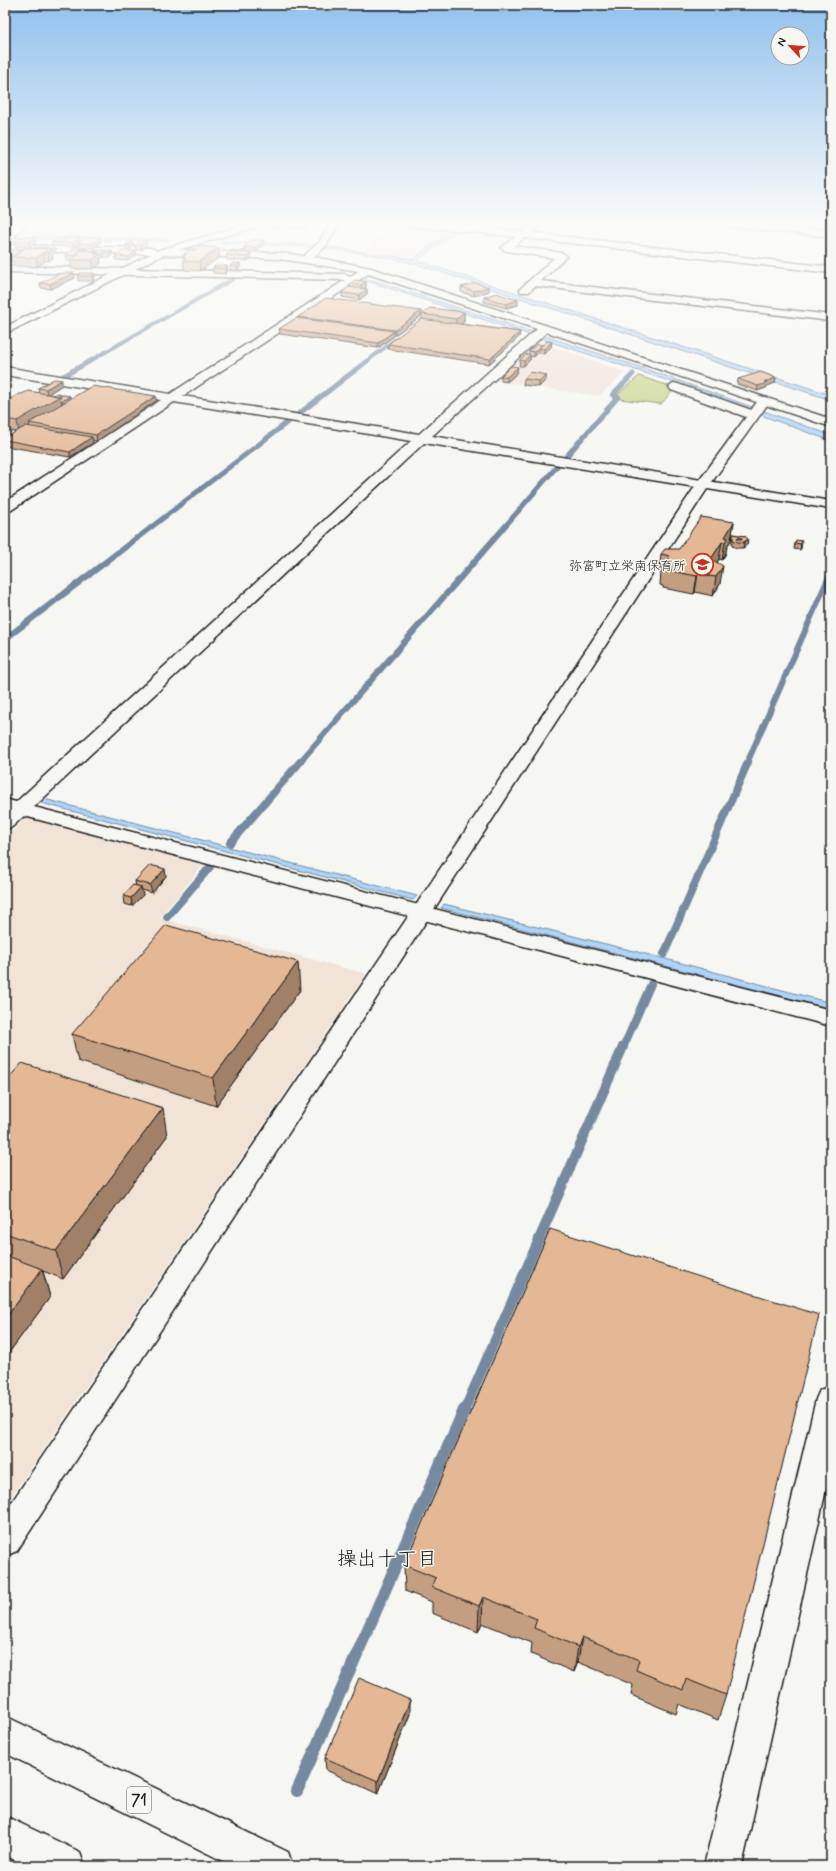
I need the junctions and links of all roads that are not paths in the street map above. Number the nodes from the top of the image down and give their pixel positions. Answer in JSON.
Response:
{"nodes":[{"id":1,"x":46,"y":310,"type":"edge"},
{"id":2,"x":306,"y":310,"type":"edge"},
{"id":3,"x":478,"y":310,"type":"edge"},
{"id":4,"x":765,"y":310,"type":"edge"},
{"id":5,"x":831,"y":318,"type":"edge"},
{"id":6,"x":5,"y":331,"type":"edge"},
{"id":7,"x":519,"y":333,"type":"edge"},
{"id":8,"x":540,"y":333,"type":"junction"},
{"id":9,"x":548,"y":343,"type":"edge"},
{"id":10,"x":5,"y":371,"type":"edge"},
{"id":11,"x":666,"y":383,"type":"dead end"},
{"id":12,"x":171,"y":398,"type":"junction"},
{"id":13,"x":759,"y":408,"type":"junction"},
{"id":14,"x":831,"y":423,"type":"edge"},
{"id":15,"x":421,"y":439,"type":"junction"},
{"id":16,"x":703,"y":485,"type":"junction"},
{"id":17,"x":831,"y":506,"type":"edge"},
{"id":18,"x":5,"y":508,"type":"edge"},
{"id":19,"x":13,"y":807,"type":"edge"},
{"id":20,"x":5,"y":823,"type":"edge"},
{"id":21,"x":422,"y":913,"type":"junction"},
{"id":22,"x":831,"y":1018,"type":"edge"},
{"id":23,"x":831,"y":1400,"type":"edge"},
{"id":24,"x":5,"y":1540,"type":"edge"},
{"id":25,"x":5,"y":1734,"type":"edge"},
{"id":26,"x":5,"y":1836,"type":"edge"},
{"id":27,"x":66,"y":1866,"type":"edge"},
{"id":28,"x":274,"y":1866,"type":"edge"},
{"id":29,"x":723,"y":1866,"type":"edge"}],
"edges":[{"from":1,"to":6,"type":"street"},
{"from":2,"to":12,"type":"street"},
{"from":3,"to":8,"type":"street"},
{"from":4,"to":5,"type":"street"},
{"from":7,"to":8,"type":"street"},
{"from":8,"to":9,"type":"street"},
{"from":8,"to":13,"type":"street"},
{"from":8,"to":15,"type":"street"},
{"from":10,"to":12,"type":"street"},
{"from":11,"to":13,"type":"street"},
{"from":12,"to":15,"type":"street"},
{"from":12,"to":18,"type":"street"},
{"from":13,"to":14,"type":"street"},
{"from":13,"to":16,"type":"street"},
{"from":15,"to":16,"type":"street"},
{"from":15,"to":19,"type":"street"},
{"from":16,"to":17,"type":"street"},
{"from":16,"to":21,"type":"street"},
{"from":19,"to":20,"type":"street"},
{"from":19,"to":21,"type":"street"},
{"from":21,"to":22,"type":"street"},
{"from":21,"to":24,"type":"street"},
{"from":23,"to":29,"type":"street"},
{"from":25,"to":28,"type":"street","number":"71"},
{"from":26,"to":27,"type":"street"}]}
